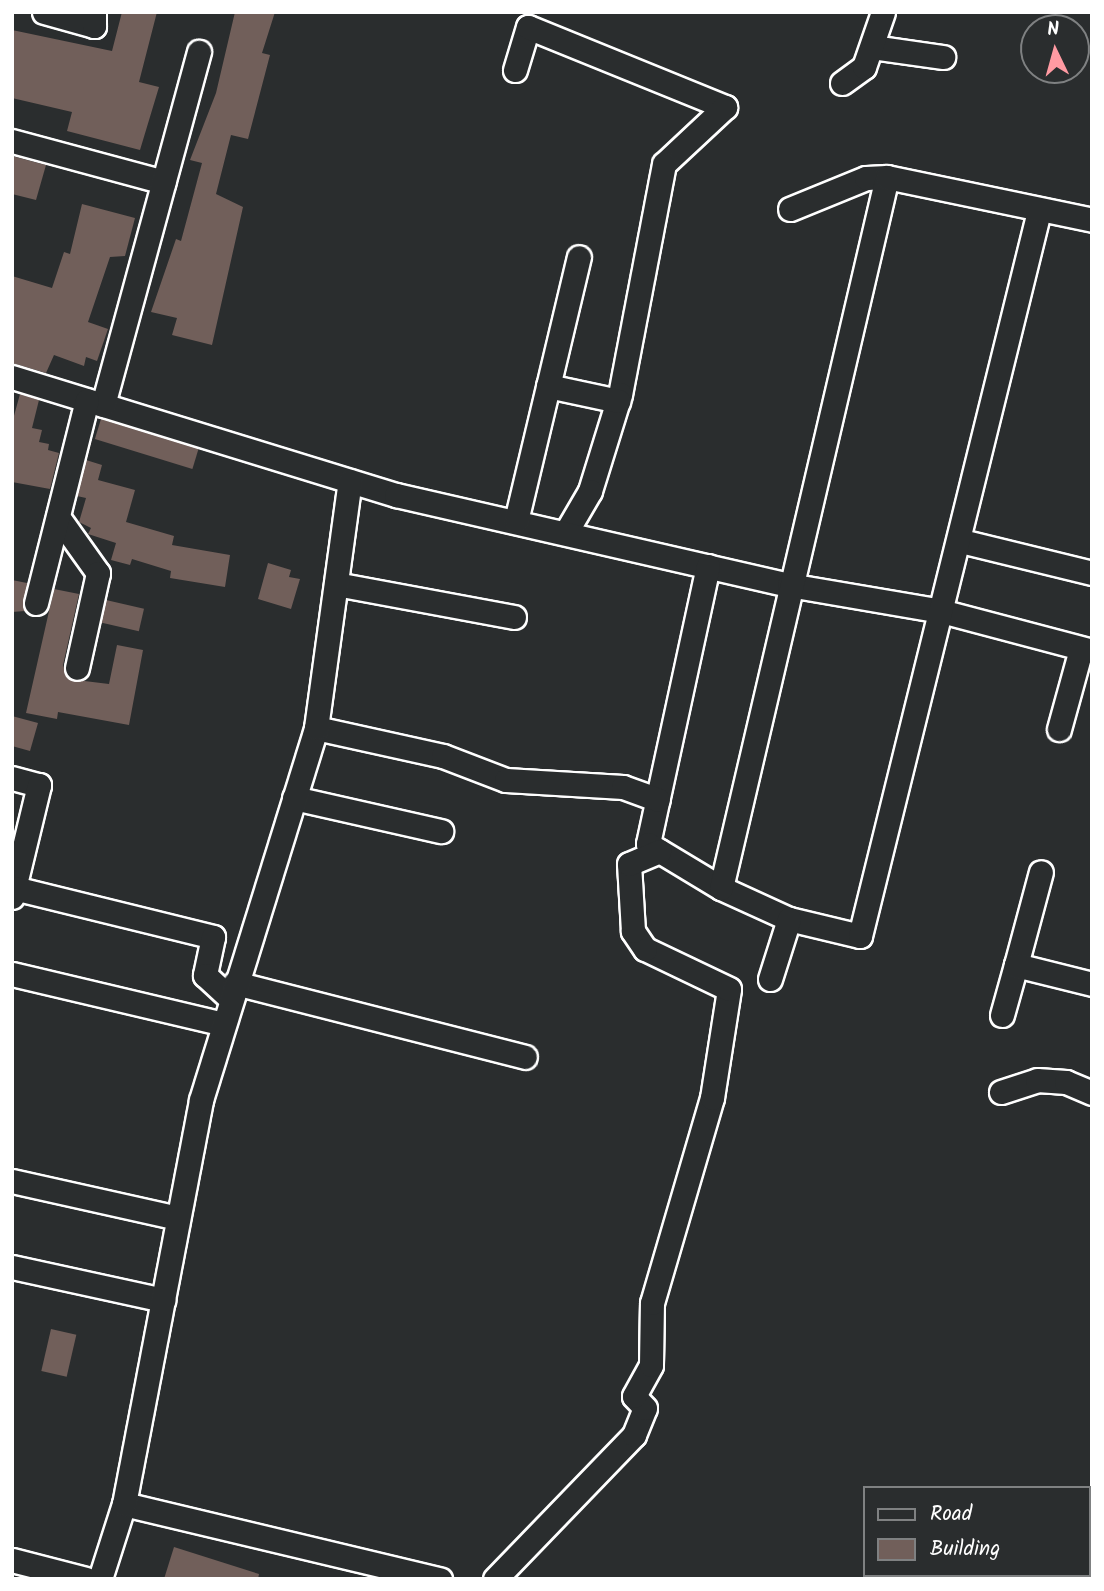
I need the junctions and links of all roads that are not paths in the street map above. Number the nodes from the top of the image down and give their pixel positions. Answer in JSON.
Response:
{"nodes":[{"id":1,"x":44,"y":12,"type":"edge"},
{"id":2,"x":94,"y":12,"type":"edge"},
{"id":3,"x":883,"y":12,"type":"edge"},
{"id":4,"x":872,"y":47,"type":"junction"},
{"id":5,"x":199,"y":52,"type":"dead end"},
{"id":6,"x":943,"y":57,"type":"dead end"},
{"id":7,"x":515,"y":70,"type":"dead end"},
{"id":8,"x":842,"y":83,"type":"dead end"},
{"id":9,"x":12,"y":141,"type":"edge"},
{"id":10,"x":887,"y":177,"type":"junction"},
{"id":11,"x":164,"y":182,"type":"junction"},
{"id":12,"x":790,"y":209,"type":"dead end"},
{"id":13,"x":1039,"y":211,"type":"junction"},
{"id":14,"x":1092,"y":220,"type":"edge"},
{"id":15,"x":579,"y":257,"type":"dead end"},
{"id":16,"x":12,"y":377,"type":"edge"},
{"id":17,"x":548,"y":386,"type":"junction"},
{"id":18,"x":618,"y":401,"type":"junction"},
{"id":19,"x":95,"y":402,"type":"junction"},
{"id":20,"x":350,"y":481,"type":"junction"},
{"id":21,"x":58,"y":517,"type":"junction"},
{"id":22,"x":516,"y":521,"type":"junction"},
{"id":23,"x":566,"y":532,"type":"junction"},
{"id":24,"x":961,"y":541,"type":"junction"},
{"id":25,"x":708,"y":566,"type":"junction"},
{"id":26,"x":1092,"y":573,"type":"edge"},
{"id":27,"x":335,"y":584,"type":"junction"},
{"id":28,"x":789,"y":585,"type":"junction"},
{"id":29,"x":36,"y":603,"type":"dead end"},
{"id":30,"x":941,"y":611,"type":"junction"},
{"id":31,"x":514,"y":617,"type":"dead end"},
{"id":32,"x":1087,"y":650,"type":"edge"},
{"id":33,"x":78,"y":668,"type":"dead end"},
{"id":34,"x":316,"y":728,"type":"junction"},
{"id":35,"x":1059,"y":729,"type":"dead end"},
{"id":36,"x":12,"y":778,"type":"edge"},
{"id":37,"x":294,"y":798,"type":"junction"},
{"id":38,"x":658,"y":800,"type":"junction"},
{"id":39,"x":441,"y":831,"type":"dead end"},
{"id":40,"x":659,"y":850,"type":"junction"},
{"id":41,"x":1041,"y":872,"type":"dead end"},
{"id":42,"x":721,"y":888,"type":"junction"},
{"id":43,"x":13,"y":893,"type":"edge"},
{"id":44,"x":789,"y":919,"type":"junction"},
{"id":45,"x":1016,"y":965,"type":"junction"},
{"id":46,"x":12,"y":974,"type":"edge"},
{"id":47,"x":770,"y":979,"type":"dead end"},
{"id":48,"x":1092,"y":984,"type":"edge"},
{"id":49,"x":233,"y":991,"type":"junction"},
{"id":50,"x":1002,"y":1015,"type":"dead end"},
{"id":51,"x":223,"y":1024,"type":"junction"},
{"id":52,"x":525,"y":1056,"type":"dead end"},
{"id":53,"x":1001,"y":1092,"type":"dead end"},
{"id":54,"x":1092,"y":1093,"type":"edge"},
{"id":55,"x":12,"y":1181,"type":"edge"},
{"id":56,"x":178,"y":1218,"type":"junction"},
{"id":57,"x":12,"y":1267,"type":"edge"},
{"id":58,"x":163,"y":1300,"type":"junction"},
{"id":59,"x":124,"y":1504,"type":"junction"},
{"id":60,"x":12,"y":1560,"type":"edge"},
{"id":61,"x":86,"y":1579,"type":"edge"},
{"id":62,"x":100,"y":1579,"type":"edge"},
{"id":63,"x":440,"y":1579,"type":"edge"},
{"id":64,"x":495,"y":1579,"type":"edge"}],
"edges":[{"from":1,"to":2,"type":"street"},
{"from":3,"to":4,"type":"street"},
{"from":4,"to":6,"type":"street"},
{"from":4,"to":8,"type":"street"},
{"from":5,"to":11,"type":"street"},
{"from":7,"to":18,"type":"street"},
{"from":9,"to":11,"type":"street"},
{"from":10,"to":12,"type":"street"},
{"from":10,"to":13,"type":"street"},
{"from":10,"to":28,"type":"street"},
{"from":11,"to":19,"type":"street"},
{"from":13,"to":14,"type":"street"},
{"from":13,"to":24,"type":"street"},
{"from":15,"to":17,"type":"street"},
{"from":16,"to":19,"type":"street"},
{"from":17,"to":18,"type":"street"},
{"from":17,"to":22,"type":"street"},
{"from":18,"to":23,"type":"street"},
{"from":19,"to":20,"type":"street"},
{"from":19,"to":21,"type":"street"},
{"from":20,"to":22,"type":"street"},
{"from":20,"to":27,"type":"street"},
{"from":21,"to":29,"type":"street"},
{"from":21,"to":33,"type":"street"},
{"from":22,"to":23,"type":"street"},
{"from":23,"to":25,"type":"street"},
{"from":24,"to":26,"type":"street"},
{"from":24,"to":30,"type":"street"},
{"from":25,"to":28,"type":"street"},
{"from":25,"to":38,"type":"street"},
{"from":27,"to":31,"type":"street"},
{"from":27,"to":34,"type":"street"},
{"from":28,"to":30,"type":"street"},
{"from":28,"to":42,"type":"street"},
{"from":30,"to":32,"type":"street"},
{"from":30,"to":44,"type":"street"},
{"from":32,"to":35,"type":"street"},
{"from":34,"to":37,"type":"street"},
{"from":34,"to":38,"type":"street"},
{"from":36,"to":43,"type":"street"},
{"from":37,"to":39,"type":"street"},
{"from":37,"to":49,"type":"street"},
{"from":38,"to":40,"type":"street"},
{"from":40,"to":42,"type":"street"},
{"from":40,"to":64,"type":"street"},
{"from":41,"to":45,"type":"street"},
{"from":42,"to":44,"type":"street"},
{"from":43,"to":49,"type":"street"},
{"from":44,"to":47,"type":"street"},
{"from":45,"to":48,"type":"street"},
{"from":45,"to":50,"type":"street"},
{"from":46,"to":51,"type":"street"},
{"from":49,"to":51,"type":"street"},
{"from":49,"to":52,"type":"street"},
{"from":51,"to":56,"type":"street"},
{"from":53,"to":54,"type":"street"},
{"from":55,"to":56,"type":"street"},
{"from":56,"to":58,"type":"street"},
{"from":57,"to":58,"type":"street"},
{"from":58,"to":59,"type":"street"},
{"from":59,"to":62,"type":"street"},
{"from":59,"to":63,"type":"street"},
{"from":60,"to":61,"type":"street"}]}
